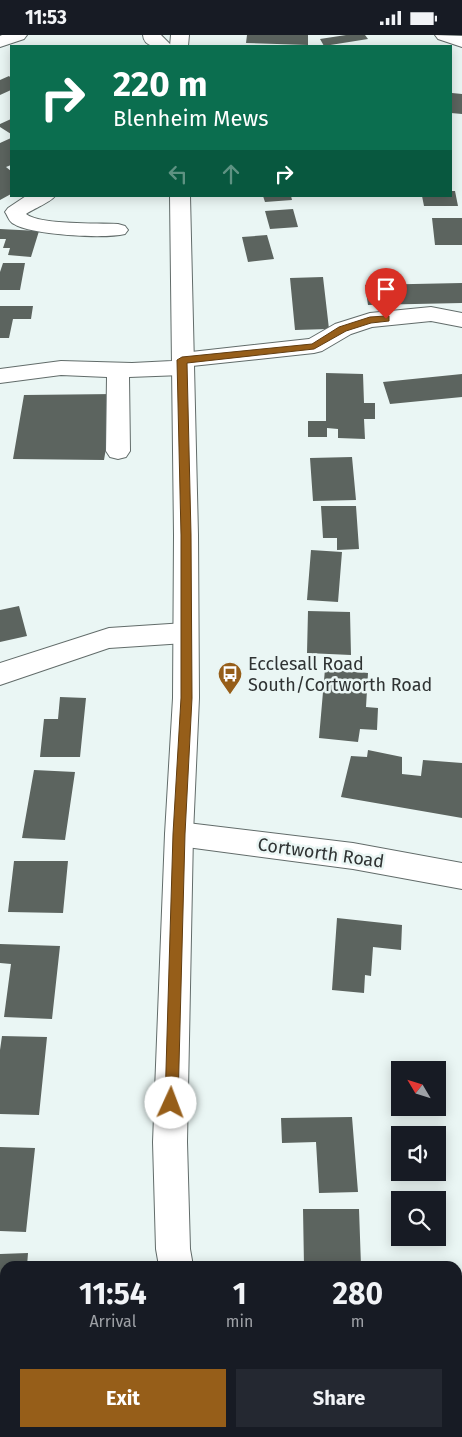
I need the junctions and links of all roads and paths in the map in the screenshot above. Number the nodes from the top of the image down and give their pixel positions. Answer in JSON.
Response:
{"nodes":[{"id":1,"x":18,"y":35,"type":"edge"},
{"id":2,"x":152,"y":35,"type":"edge"},
{"id":3,"x":444,"y":35,"type":"edge"},
{"id":4,"x":462,"y":42,"type":"edge"},
{"id":5,"x":0,"y":43,"type":"edge"},
{"id":6,"x":161,"y":45,"type":"edge"},
{"id":7,"x":42,"y":197,"type":"edge"},
{"id":8,"x":180,"y":197,"type":"edge"},
{"id":9,"x":118,"y":230,"type":"dead end"},
{"id":10,"x":462,"y":320,"type":"edge"},
{"id":11,"x":182,"y":364,"type":"junction"},
{"id":12,"x":118,"y":369,"type":"junction"},
{"id":13,"x":0,"y":375,"type":"edge"},
{"id":14,"x":118,"y":451,"type":"dead end"},
{"id":15,"x":185,"y":633,"type":"junction"},
{"id":16,"x":0,"y":674,"type":"edge"},
{"id":17,"x":179,"y":834,"type":"junction"},
{"id":18,"x":462,"y":876,"type":"edge"},
{"id":19,"x":175,"y":1261,"type":"edge"}],
"edges":[{"from":1,"to":5,"type":"main road"},
{"from":2,"to":6,"type":"main road"},
{"from":3,"to":4,"type":"main road"},
{"from":7,"to":9,"type":"main road"},
{"from":8,"to":11,"type":"main road"},
{"from":10,"to":11,"type":"main road"},
{"from":11,"to":12,"type":"main road"},
{"from":11,"to":15,"type":"main road"},
{"from":12,"to":13,"type":"main road"},
{"from":12,"to":14,"type":"main road"},
{"from":15,"to":16,"type":"main road"},
{"from":15,"to":17,"type":"main road"},
{"from":17,"to":18,"type":"main road","name":"Cortworth Road"},
{"from":17,"to":19,"type":"main road"}]}
